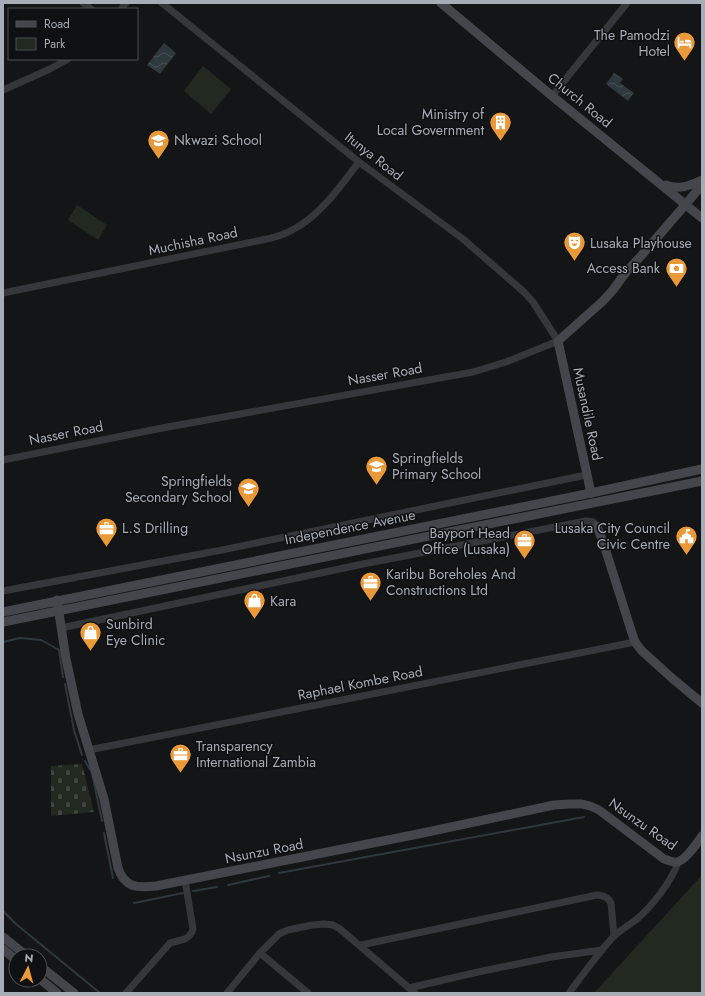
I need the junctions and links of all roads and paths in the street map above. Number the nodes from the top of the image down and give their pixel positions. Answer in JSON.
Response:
{"nodes":[{"id":1,"x":162,"y":3,"type":"edge"},
{"id":2,"x":441,"y":3,"type":"edge"},
{"id":3,"x":627,"y":3,"type":"edge"},
{"id":4,"x":66,"y":60,"type":"edge"},
{"id":5,"x":3,"y":90,"type":"edge"},
{"id":6,"x":552,"y":96,"type":"junction"},
{"id":7,"x":359,"y":162,"type":"junction"},
{"id":8,"x":702,"y":180,"type":"edge"},
{"id":9,"x":659,"y":182,"type":"junction"},
{"id":10,"x":702,"y":185,"type":"edge"},
{"id":11,"x":686,"y":204,"type":"junction"},
{"id":12,"x":702,"y":218,"type":"edge"},
{"id":13,"x":3,"y":293,"type":"edge"},
{"id":14,"x":558,"y":341,"type":"junction"},
{"id":15,"x":3,"y":460,"type":"edge"},
{"id":16,"x":702,"y":470,"type":"edge"},
{"id":17,"x":586,"y":475,"type":"junction"},
{"id":18,"x":702,"y":481,"type":"edge"},
{"id":19,"x":591,"y":493,"type":"junction"},
{"id":20,"x":597,"y":526,"type":"joint"},
{"id":21,"x":3,"y":591,"type":"edge"},
{"id":22,"x":57,"y":600,"type":"junction"},
{"id":23,"x":58,"y":611,"type":"junction"},
{"id":24,"x":3,"y":612,"type":"edge"},
{"id":25,"x":3,"y":622,"type":"edge"},
{"id":26,"x":61,"y":628,"type":"junction"},
{"id":27,"x":635,"y":642,"type":"junction"},
{"id":28,"x":702,"y":703,"type":"edge"},
{"id":29,"x":89,"y":750,"type":"junction"},
{"id":30,"x":702,"y":836,"type":"edge"},
{"id":31,"x":678,"y":862,"type":"junction"},
{"id":32,"x":185,"y":880,"type":"junction"},
{"id":33,"x":614,"y":936,"type":"junction"},
{"id":34,"x":3,"y":937,"type":"edge"},
{"id":35,"x":360,"y":946,"type":"junction"},
{"id":36,"x":17,"y":948,"type":"edge"},
{"id":37,"x":602,"y":950,"type":"junction"},
{"id":38,"x":260,"y":953,"type":"junction"},
{"id":39,"x":48,"y":972,"type":"edge"},
{"id":40,"x":48,"y":986,"type":"edge"},
{"id":41,"x":409,"y":988,"type":"junction"},
{"id":42,"x":57,"y":993,"type":"edge"},
{"id":43,"x":74,"y":993,"type":"edge"},
{"id":44,"x":126,"y":993,"type":"edge"},
{"id":45,"x":227,"y":993,"type":"edge"},
{"id":46,"x":308,"y":993,"type":"edge"},
{"id":47,"x":415,"y":993,"type":"edge"},
{"id":48,"x":569,"y":993,"type":"edge"}],
"edges":[{"from":1,"to":7,"type":"street","name":"Itunya Road"},
{"from":2,"to":6,"type":"main road","name":"Church Road"},
{"from":3,"to":6,"type":"street"},
{"from":4,"to":5,"type":"street"},
{"from":6,"to":9,"type":"main road","name":"Church Road"},
{"from":7,"to":13,"type":"street","name":"Muchisha Road"},
{"from":7,"to":14,"type":"street","name":"Itunya Road"},
{"from":8,"to":9,"type":"main road"},
{"from":9,"to":11,"type":"main road","name":"Church Road"},
{"from":10,"to":11,"type":"main road","name":"Nasser Road"},
{"from":11,"to":12,"type":"main road","name":"Church Road"},
{"from":11,"to":14,"type":"main road","name":"Nasser Road"},
{"from":14,"to":15,"type":"street","name":"Nasser Road"},
{"from":14,"to":17,"type":"main road","name":"Musandile Road"},
{"from":16,"to":19,"type":"main road","name":"Independence Avenue"},
{"from":17,"to":19,"type":"main road","name":"Musandile Road"},
{"from":17,"to":21,"type":"street"},
{"from":18,"to":23,"type":"main road","name":"Independence Avenue"},
{"from":19,"to":22,"type":"main road","name":"Independence Avenue"},
{"from":20,"to":26,"type":"street"},
{"from":20,"to":27,"type":"main road"},
{"from":22,"to":23,"type":"main road","name":"Nsunzu Road"},
{"from":22,"to":24,"type":"main road","name":"Independence Avenue"},
{"from":23,"to":25,"type":"main road","name":"Independence Avenue"},
{"from":23,"to":26,"type":"main road","name":"Nsunzu Road"},
{"from":26,"to":29,"type":"main road","name":"Nsunzu Road"},
{"from":27,"to":28,"type":"main road"},
{"from":27,"to":29,"type":"street","name":"Raphael Kombe Road"},
{"from":29,"to":32,"type":"main road","name":"Nsunzu Road"},
{"from":30,"to":31,"type":"main road"},
{"from":31,"to":32,"type":"main road","name":"Nsunzu Road"},
{"from":31,"to":33,"type":"street"},
{"from":32,"to":44,"type":"street"},
{"from":33,"to":35,"type":"street"},
{"from":33,"to":37,"type":"street"},
{"from":34,"to":36,"type":"main road"},
{"from":35,"to":38,"type":"street"},
{"from":35,"to":41,"type":"street"},
{"from":37,"to":41,"type":"street"},
{"from":37,"to":48,"type":"street"},
{"from":38,"to":45,"type":"street"},
{"from":38,"to":46,"type":"street"},
{"from":39,"to":43,"type":"main road"},
{"from":40,"to":42,"type":"main road"},
{"from":41,"to":47,"type":"street"}]}
